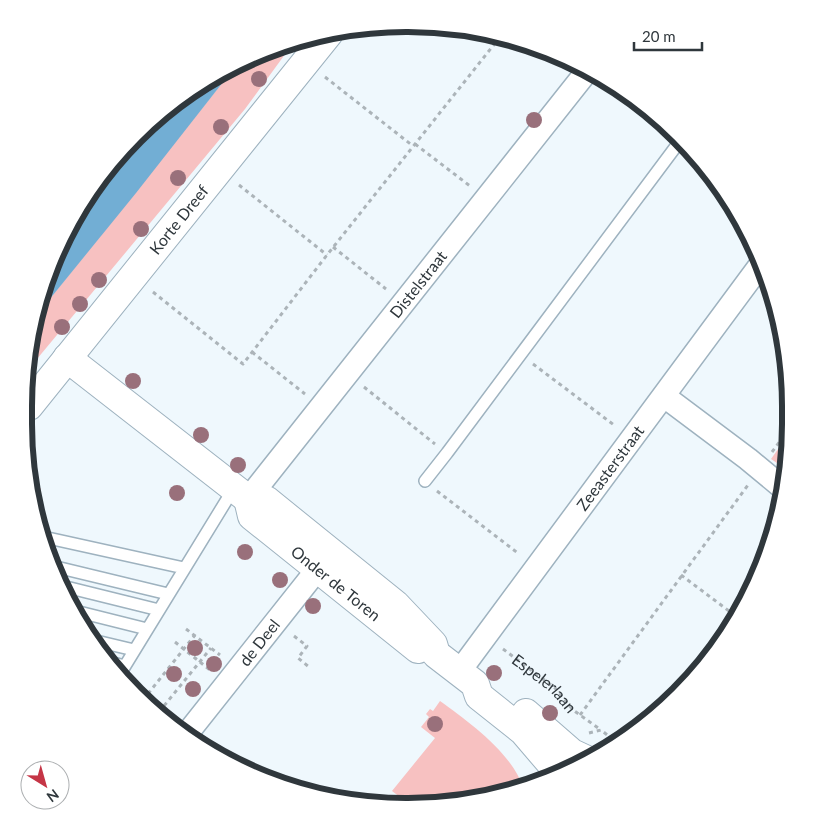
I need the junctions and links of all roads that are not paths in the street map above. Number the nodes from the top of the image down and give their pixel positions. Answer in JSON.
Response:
{"nodes":[{"id":1,"x":321,"y":43,"type":"edge"},
{"id":2,"x":583,"y":77,"type":"edge"},
{"id":3,"x":676,"y":146,"type":"edge"},
{"id":4,"x":756,"y":271,"type":"edge"},
{"id":5,"x":67,"y":358,"type":"junction"},
{"id":6,"x":664,"y":396,"type":"junction"},
{"id":7,"x":33,"y":400,"type":"edge"},
{"id":8,"x":425,"y":481,"type":"road end"},
{"id":9,"x":776,"y":482,"type":"edge"},
{"id":10,"x":241,"y":493,"type":"junction"},
{"id":11,"x":51,"y":539,"type":"edge"},
{"id":12,"x":325,"y":560,"type":"junction"},
{"id":13,"x":62,"y":568,"type":"edge"},
{"id":14,"x":184,"y":568,"type":"junction"},
{"id":15,"x":71,"y":588,"type":"edge"},
{"id":16,"x":168,"y":594,"type":"junction"},
{"id":17,"x":159,"y":610,"type":"junction"},
{"id":18,"x":86,"y":615,"type":"edge"},
{"id":19,"x":147,"y":629,"type":"junction"},
{"id":20,"x":104,"y":643,"type":"edge"},
{"id":21,"x":134,"y":650,"type":"junction"},
{"id":22,"x":123,"y":668,"type":"edge"},
{"id":23,"x":467,"y":678,"type":"junction"},
{"id":24,"x":191,"y":729,"type":"edge"},
{"id":25,"x":579,"y":756,"type":"edge"},
{"id":26,"x":554,"y":767,"type":"edge"}],
"edges":[{"from":1,"to":5,"type":"main road","name":"Korte Dreef"},
{"from":2,"to":10,"type":"street","name":"Distelstraat"},
{"from":3,"to":8,"type":"lane"},
{"from":4,"to":6,"type":"street","name":"Zeeasterstraat"},
{"from":5,"to":7,"type":"main road","name":"Korte Dreef"},
{"from":5,"to":10,"type":"main road","name":"Onder de Toren"},
{"from":6,"to":9,"type":"street"},
{"from":6,"to":23,"type":"street","name":"Zeeasterstraat"},
{"from":10,"to":12,"type":"main road","name":"Onder de Toren"},
{"from":10,"to":14,"type":"lane"},
{"from":11,"to":14,"type":"lane"},
{"from":12,"to":23,"type":"main road","name":"Onder de Toren"},
{"from":12,"to":24,"type":"street","name":"de Deel"},
{"from":13,"to":16,"type":"lane"},
{"from":14,"to":16,"type":"lane"},
{"from":15,"to":17,"type":"lane"},
{"from":16,"to":17,"type":"lane"},
{"from":17,"to":19,"type":"lane"},
{"from":18,"to":19,"type":"lane"},
{"from":19,"to":21,"type":"lane"},
{"from":20,"to":21,"type":"lane"},
{"from":21,"to":22,"type":"lane"},
{"from":23,"to":25,"type":"main road","name":"Espelerlaan"},
{"from":23,"to":26,"type":"main road"}]}
